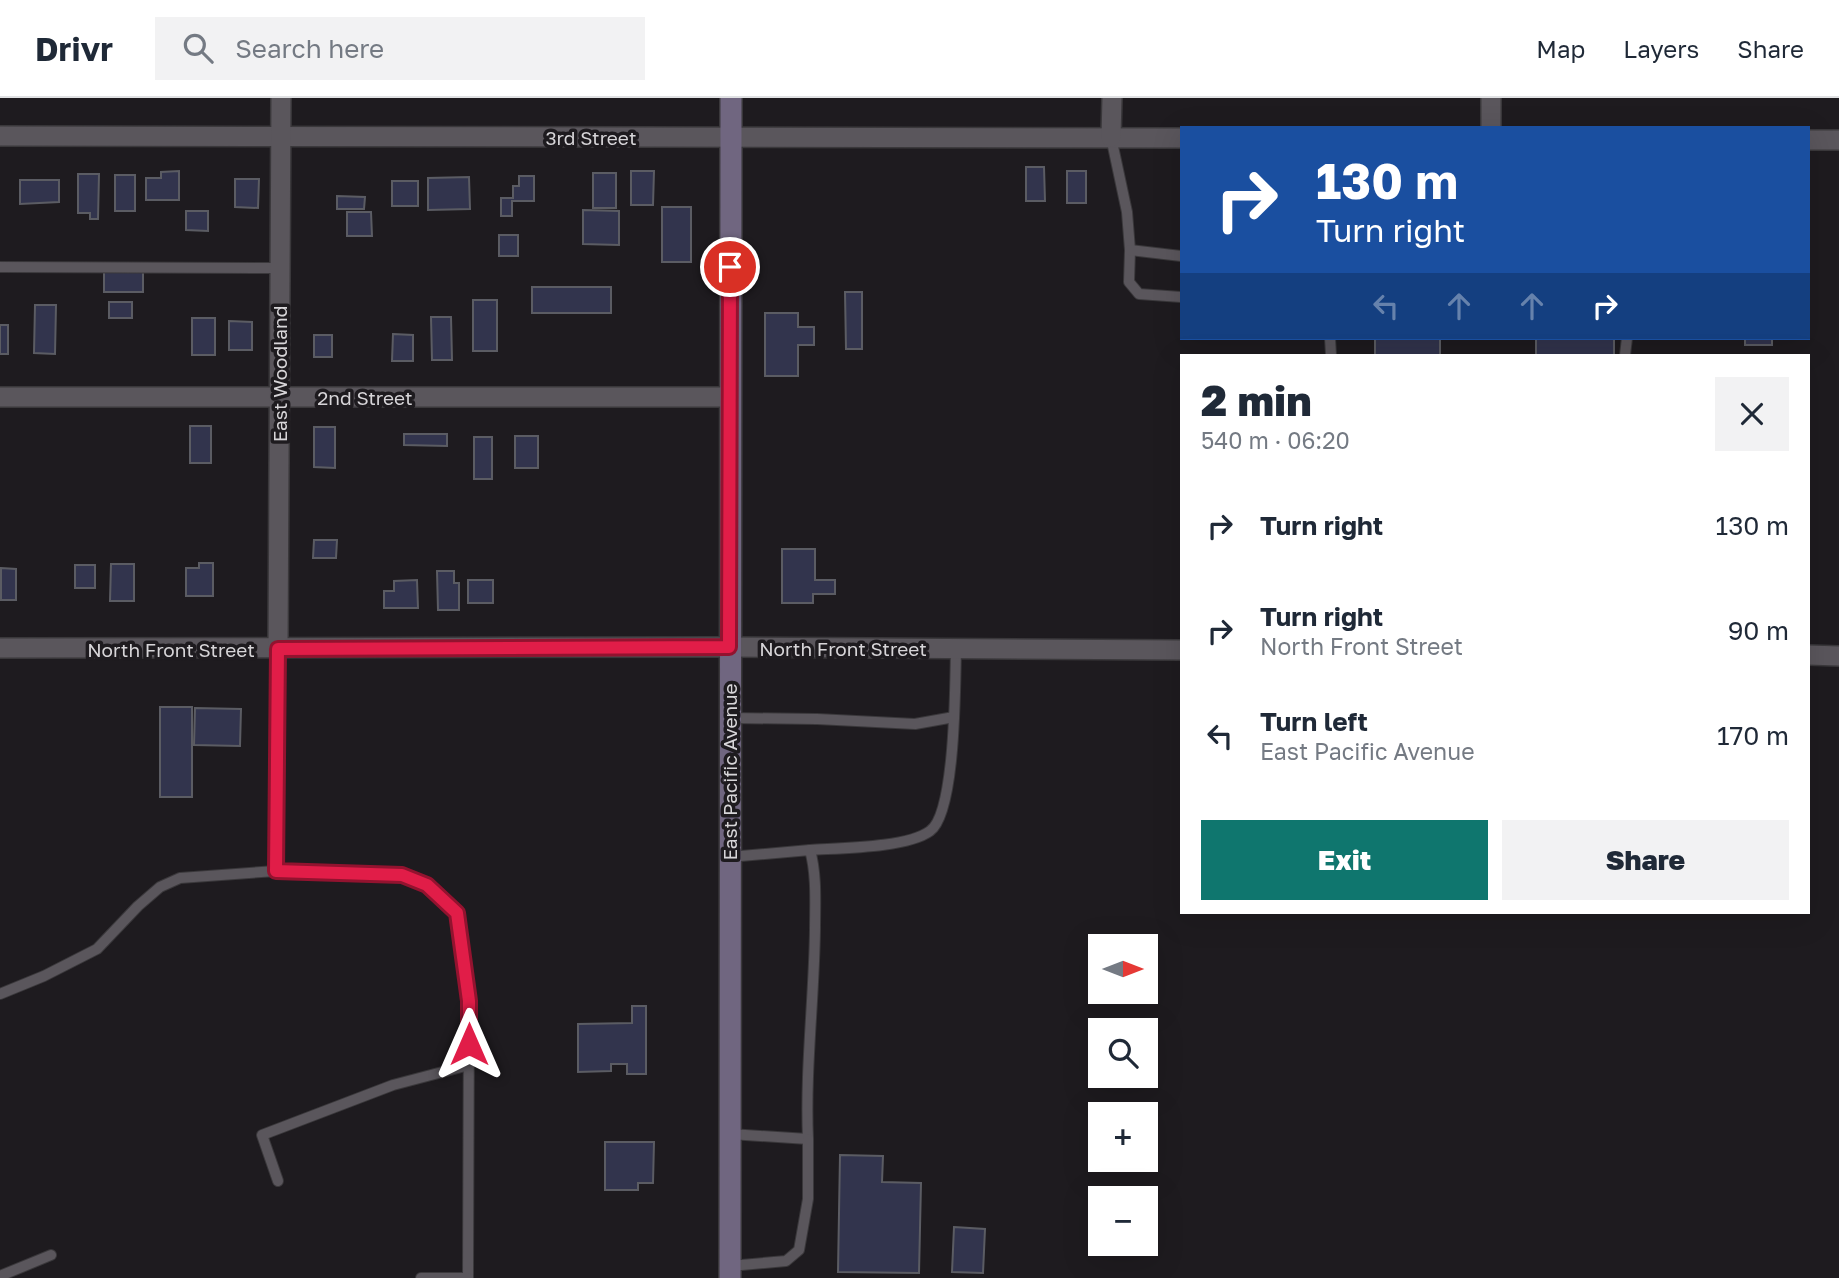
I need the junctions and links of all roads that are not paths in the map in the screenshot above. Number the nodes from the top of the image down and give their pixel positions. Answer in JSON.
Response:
{"nodes":[{"id":1,"x":281,"y":98,"type":"edge"},
{"id":2,"x":731,"y":98,"type":"edge"},
{"id":3,"x":1112,"y":98,"type":"edge"},
{"id":4,"x":1492,"y":98,"type":"edge"},
{"id":5,"x":1492,"y":126,"type":"edge"},
{"id":6,"x":0,"y":136,"type":"edge"},
{"id":7,"x":281,"y":136,"type":"junction"},
{"id":8,"x":731,"y":137,"type":"junction"},
{"id":9,"x":1111,"y":137,"type":"junction"},
{"id":10,"x":1180,"y":138,"type":"edge"},
{"id":11,"x":1810,"y":140,"type":"edge"},
{"id":12,"x":1839,"y":140,"type":"edge"},
{"id":13,"x":1130,"y":250,"type":"junction"},
{"id":14,"x":1180,"y":256,"type":"edge"},
{"id":15,"x":0,"y":267,"type":"edge"},
{"id":16,"x":280,"y":268,"type":"junction"},
{"id":17,"x":1180,"y":297,"type":"edge"},
{"id":18,"x":0,"y":397,"type":"edge"},
{"id":19,"x":279,"y":397,"type":"junction"},
{"id":20,"x":730,"y":397,"type":"junction"},
{"id":21,"x":729,"y":647,"type":"junction"},
{"id":22,"x":0,"y":648,"type":"edge"},
{"id":23,"x":278,"y":649,"type":"junction"},
{"id":24,"x":956,"y":649,"type":"junction"},
{"id":25,"x":1180,"y":650,"type":"edge"},
{"id":26,"x":1810,"y":655,"type":"edge"},
{"id":27,"x":1839,"y":656,"type":"edge"},
{"id":28,"x":954,"y":717,"type":"junction"},
{"id":29,"x":729,"y":718,"type":"junction"},
{"id":30,"x":810,"y":850,"type":"junction"},
{"id":31,"x":729,"y":857,"type":"junction"},
{"id":32,"x":276,"y":871,"type":"junction"},
{"id":33,"x":0,"y":994,"type":"edge"},
{"id":34,"x":469,"y":1065,"type":"junction"},
{"id":35,"x":730,"y":1133,"type":"junction"},
{"id":36,"x":807,"y":1139,"type":"junction"},
{"id":37,"x":278,"y":1181,"type":"dead end"},
{"id":38,"x":51,"y":1255,"type":"dead end"},
{"id":39,"x":730,"y":1272,"type":"edge"},
{"id":40,"x":0,"y":1276,"type":"edge"},
{"id":41,"x":421,"y":1278,"type":"edge"},
{"id":42,"x":427,"y":1278,"type":"edge"},
{"id":43,"x":468,"y":1278,"type":"edge"}],
"edges":[{"from":1,"to":7,"type":"street","name":"East Woodland"},
{"from":2,"to":8,"type":"main road","name":"East Pacific Avenue"},
{"from":3,"to":9,"type":"street"},
{"from":4,"to":5,"type":"street"},
{"from":6,"to":7,"type":"street","name":"3rd Street"},
{"from":7,"to":8,"type":"street","name":"3rd Street"},
{"from":7,"to":16,"type":"street","name":"East Woodland"},
{"from":8,"to":9,"type":"street","name":"3rd Street"},
{"from":8,"to":20,"type":"main road","name":"East Pacific Avenue"},
{"from":9,"to":10,"type":"street","name":"3rd Street"},
{"from":9,"to":13,"type":"lane"},
{"from":11,"to":12,"type":"street"},
{"from":13,"to":14,"type":"lane"},
{"from":13,"to":17,"type":"lane"},
{"from":15,"to":16,"type":"lane"},
{"from":16,"to":19,"type":"street","name":"East Woodland"},
{"from":18,"to":19,"type":"street","name":"2nd Street"},
{"from":19,"to":20,"type":"street","name":"2nd Street"},
{"from":19,"to":23,"type":"street","name":"East Woodland"},
{"from":20,"to":21,"type":"main road","name":"East Pacific Avenue"},
{"from":21,"to":23,"type":"street","name":"North Front Street"},
{"from":21,"to":24,"type":"street","name":"North Front Street"},
{"from":21,"to":29,"type":"main road","name":"East Pacific Avenue"},
{"from":22,"to":23,"type":"street","name":"North Front Street"},
{"from":23,"to":32,"type":"lane"},
{"from":24,"to":25,"type":"street","name":"North Front Street"},
{"from":24,"to":28,"type":"lane"},
{"from":26,"to":27,"type":"street"},
{"from":28,"to":29,"type":"lane"},
{"from":28,"to":30,"type":"lane"},
{"from":29,"to":31,"type":"main road","name":"East Pacific Avenue"},
{"from":30,"to":31,"type":"lane"},
{"from":30,"to":36,"type":"lane"},
{"from":31,"to":35,"type":"main road","name":"East Pacific Avenue"},
{"from":32,"to":33,"type":"lane"},
{"from":32,"to":34,"type":"lane"},
{"from":34,"to":37,"type":"lane"},
{"from":34,"to":43,"type":"lane"},
{"from":35,"to":36,"type":"lane"},
{"from":35,"to":39,"type":"main road","name":"East Pacific Avenue"},
{"from":36,"to":39,"type":"lane"},
{"from":38,"to":40,"type":"lane"},
{"from":41,"to":42,"type":"lane"},
{"from":42,"to":43,"type":"lane"}]}
